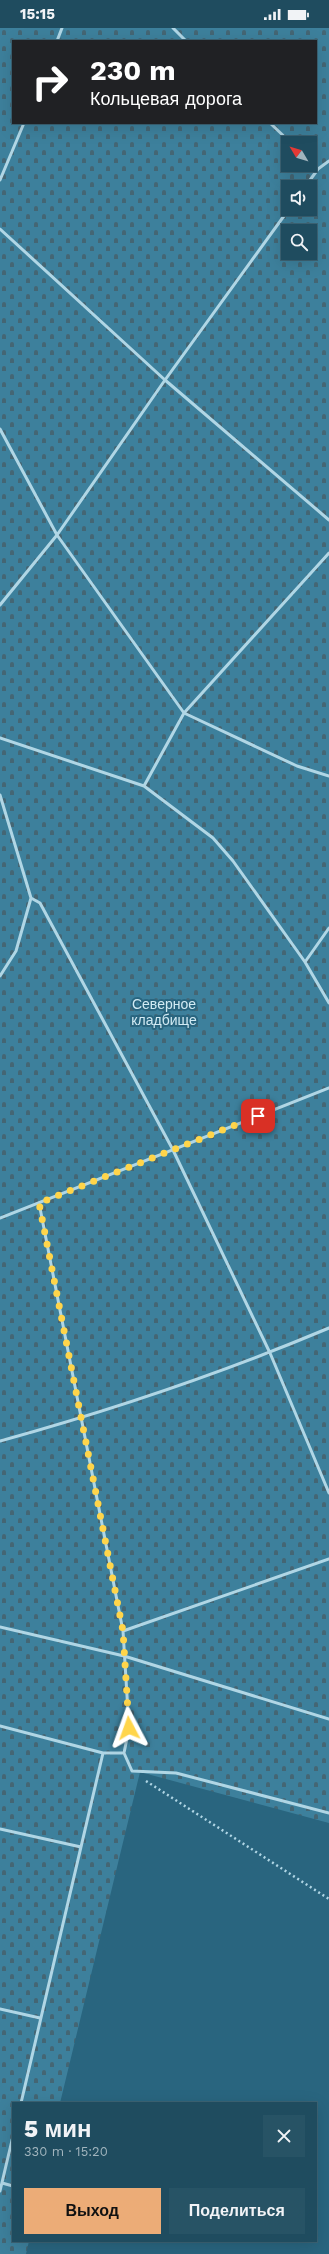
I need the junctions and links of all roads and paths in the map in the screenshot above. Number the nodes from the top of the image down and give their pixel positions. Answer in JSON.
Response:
{"nodes":[{"id":1,"x":62,"y":28,"type":"edge"},
{"id":2,"x":173,"y":28,"type":"edge"},
{"id":3,"x":57,"y":40,"type":"edge"},
{"id":4,"x":185,"y":40,"type":"edge"},
{"id":5,"x":24,"y":124,"type":"edge"},
{"id":6,"x":271,"y":124,"type":"edge"},
{"id":7,"x":284,"y":136,"type":"edge"},
{"id":8,"x":329,"y":161,"type":"edge"},
{"id":9,"x":318,"y":169,"type":"joint"},
{"id":10,"x":0,"y":180,"type":"edge"},
{"id":11,"x":310,"y":180,"type":"edge"},
{"id":12,"x":284,"y":216,"type":"edge"},
{"id":13,"x":0,"y":228,"type":"edge"},
{"id":14,"x":165,"y":380,"type":"junction"},
{"id":15,"x":0,"y":429,"type":"edge"},
{"id":16,"x":329,"y":520,"type":"edge"},
{"id":17,"x":57,"y":535,"type":"junction"},
{"id":18,"x":329,"y":553,"type":"edge"},
{"id":19,"x":0,"y":605,"type":"edge"},
{"id":20,"x":184,"y":713,"type":"junction"},
{"id":21,"x":0,"y":738,"type":"edge"},
{"id":22,"x":329,"y":776,"type":"edge"},
{"id":23,"x":144,"y":786,"type":"junction"},
{"id":24,"x":0,"y":795,"type":"edge"},
{"id":25,"x":31,"y":898,"type":"junction"},
{"id":26,"x":329,"y":928,"type":"edge"},
{"id":27,"x":305,"y":962,"type":"junction"},
{"id":28,"x":0,"y":976,"type":"edge"},
{"id":29,"x":329,"y":1002,"type":"edge"},
{"id":30,"x":329,"y":1088,"type":"edge"},
{"id":31,"x":173,"y":1150,"type":"junction"},
{"id":32,"x":39,"y":1203,"type":"junction"},
{"id":33,"x":0,"y":1218,"type":"edge"},
{"id":34,"x":329,"y":1328,"type":"edge"},
{"id":35,"x":270,"y":1353,"type":"junction"},
{"id":36,"x":80,"y":1419,"type":"junction"},
{"id":37,"x":0,"y":1441,"type":"edge"},
{"id":38,"x":329,"y":1493,"type":"edge"},
{"id":39,"x":329,"y":1560,"type":"edge"},
{"id":40,"x":0,"y":1627,"type":"edge"},
{"id":41,"x":123,"y":1631,"type":"junction"},
{"id":42,"x":124,"y":1656,"type":"junction"},
{"id":43,"x":329,"y":1719,"type":"edge"},
{"id":44,"x":0,"y":1726,"type":"edge"},
{"id":45,"x":103,"y":1753,"type":"junction"},
{"id":46,"x":124,"y":1753,"type":"junction"},
{"id":47,"x":132,"y":1771,"type":"junction"},
{"id":48,"x":329,"y":1813,"type":"edge"},
{"id":49,"x":0,"y":1829,"type":"edge"},
{"id":50,"x":80,"y":1847,"type":"junction"},
{"id":51,"x":329,"y":1899,"type":"edge"},
{"id":52,"x":0,"y":2009,"type":"edge"},
{"id":53,"x":40,"y":2018,"type":"junction"},
{"id":54,"x":21,"y":2102,"type":"edge"},
{"id":55,"x":12,"y":2140,"type":"edge"},
{"id":56,"x":1,"y":2183,"type":"edge"},
{"id":57,"x":12,"y":2186,"type":"edge"},
{"id":58,"x":0,"y":2191,"type":"edge"}],
"edges":[{"from":1,"to":3,"type":"lane"},
{"from":2,"to":4,"type":"lane"},
{"from":5,"to":10,"type":"lane"},
{"from":6,"to":7,"type":"lane"},
{"from":8,"to":9,"type":"lane"},
{"from":9,"to":11,"type":"lane"},
{"from":12,"to":14,"type":"lane"},
{"from":13,"to":14,"type":"lane"},
{"from":14,"to":16,"type":"lane"},
{"from":14,"to":17,"type":"lane"},
{"from":15,"to":17,"type":"lane"},
{"from":17,"to":19,"type":"lane"},
{"from":17,"to":20,"type":"lane"},
{"from":18,"to":20,"type":"lane"},
{"from":20,"to":22,"type":"lane"},
{"from":20,"to":23,"type":"lane"},
{"from":21,"to":23,"type":"lane"},
{"from":23,"to":27,"type":"lane"},
{"from":24,"to":25,"type":"lane"},
{"from":25,"to":28,"type":"lane"},
{"from":25,"to":31,"type":"lane"},
{"from":26,"to":27,"type":"lane"},
{"from":27,"to":29,"type":"lane"},
{"from":30,"to":31,"type":"lane"},
{"from":31,"to":32,"type":"lane"},
{"from":31,"to":35,"type":"lane"},
{"from":32,"to":33,"type":"lane"},
{"from":32,"to":36,"type":"lane"},
{"from":34,"to":35,"type":"lane"},
{"from":35,"to":36,"type":"lane"},
{"from":35,"to":38,"type":"lane"},
{"from":36,"to":37,"type":"lane"},
{"from":36,"to":41,"type":"lane"},
{"from":39,"to":41,"type":"lane"},
{"from":40,"to":42,"type":"lane"},
{"from":41,"to":42,"type":"lane"},
{"from":42,"to":43,"type":"lane"},
{"from":42,"to":46,"type":"lane"},
{"from":44,"to":45,"type":"lane"},
{"from":45,"to":46,"type":"lane"},
{"from":45,"to":50,"type":"lane"},
{"from":46,"to":47,"type":"lane"},
{"from":47,"to":48,"type":"lane"},
{"from":47,"to":51,"type":"path"},
{"from":49,"to":50,"type":"lane"},
{"from":50,"to":53,"type":"lane"},
{"from":52,"to":53,"type":"lane"},
{"from":53,"to":54,"type":"lane"},
{"from":55,"to":56,"type":"lane"},
{"from":56,"to":57,"type":"lane"},
{"from":56,"to":58,"type":"lane"}]}
